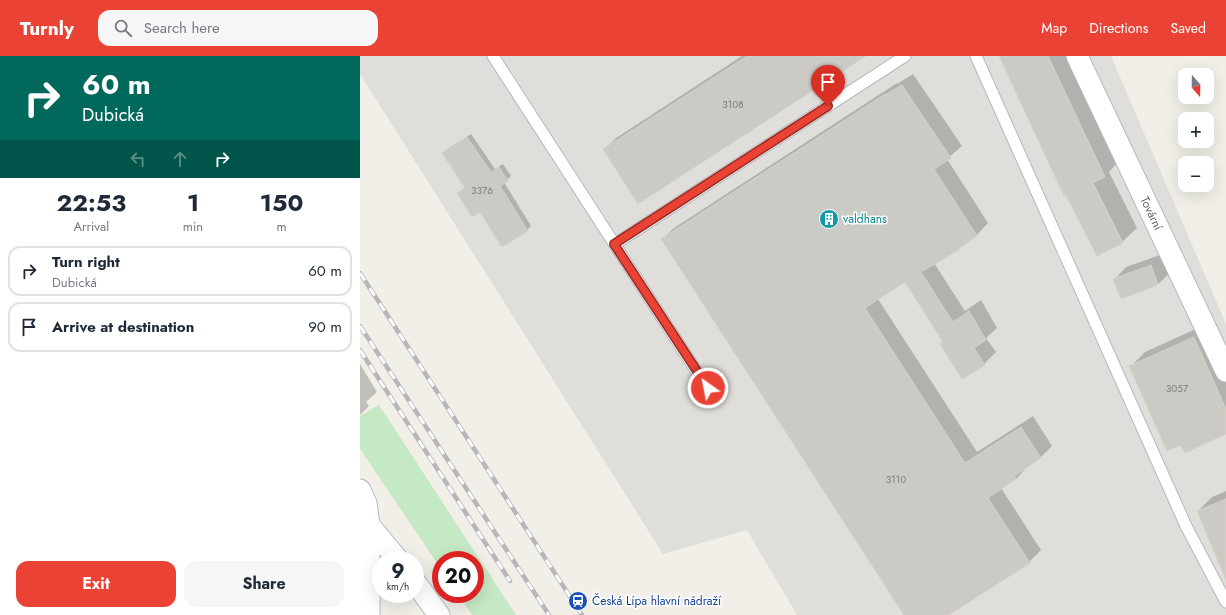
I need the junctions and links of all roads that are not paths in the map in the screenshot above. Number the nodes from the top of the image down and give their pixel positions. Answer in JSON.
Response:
{"nodes":[{"id":1,"x":493,"y":56,"type":"edge"},
{"id":2,"x":905,"y":56,"type":"edge"},
{"id":3,"x":976,"y":56,"type":"edge"},
{"id":4,"x":1077,"y":56,"type":"edge"},
{"id":5,"x":614,"y":244,"type":"junction"},
{"id":6,"x":1226,"y":371,"type":"edge"},
{"id":7,"x":708,"y":388,"type":"dead end"},
{"id":8,"x":360,"y":490,"type":"edge"},
{"id":9,"x":364,"y":523,"type":"edge"},
{"id":10,"x":390,"y":551,"type":"edge"},
{"id":11,"x":424,"y":594,"type":"edge"},
{"id":12,"x":1226,"y":602,"type":"edge"},
{"id":13,"x":369,"y":615,"type":"edge"},
{"id":14,"x":439,"y":615,"type":"edge"}],
"edges":[{"from":1,"to":5,"type":"lane"},
{"from":2,"to":5,"type":"lane"},
{"from":3,"to":12,"type":"lane"},
{"from":4,"to":6,"type":"street","name":"Tovární"},
{"from":5,"to":7,"type":"lane"},
{"from":8,"to":9,"type":"street"},
{"from":9,"to":10,"type":"street"},
{"from":9,"to":13,"type":"street"},
{"from":11,"to":14,"type":"street"}]}
